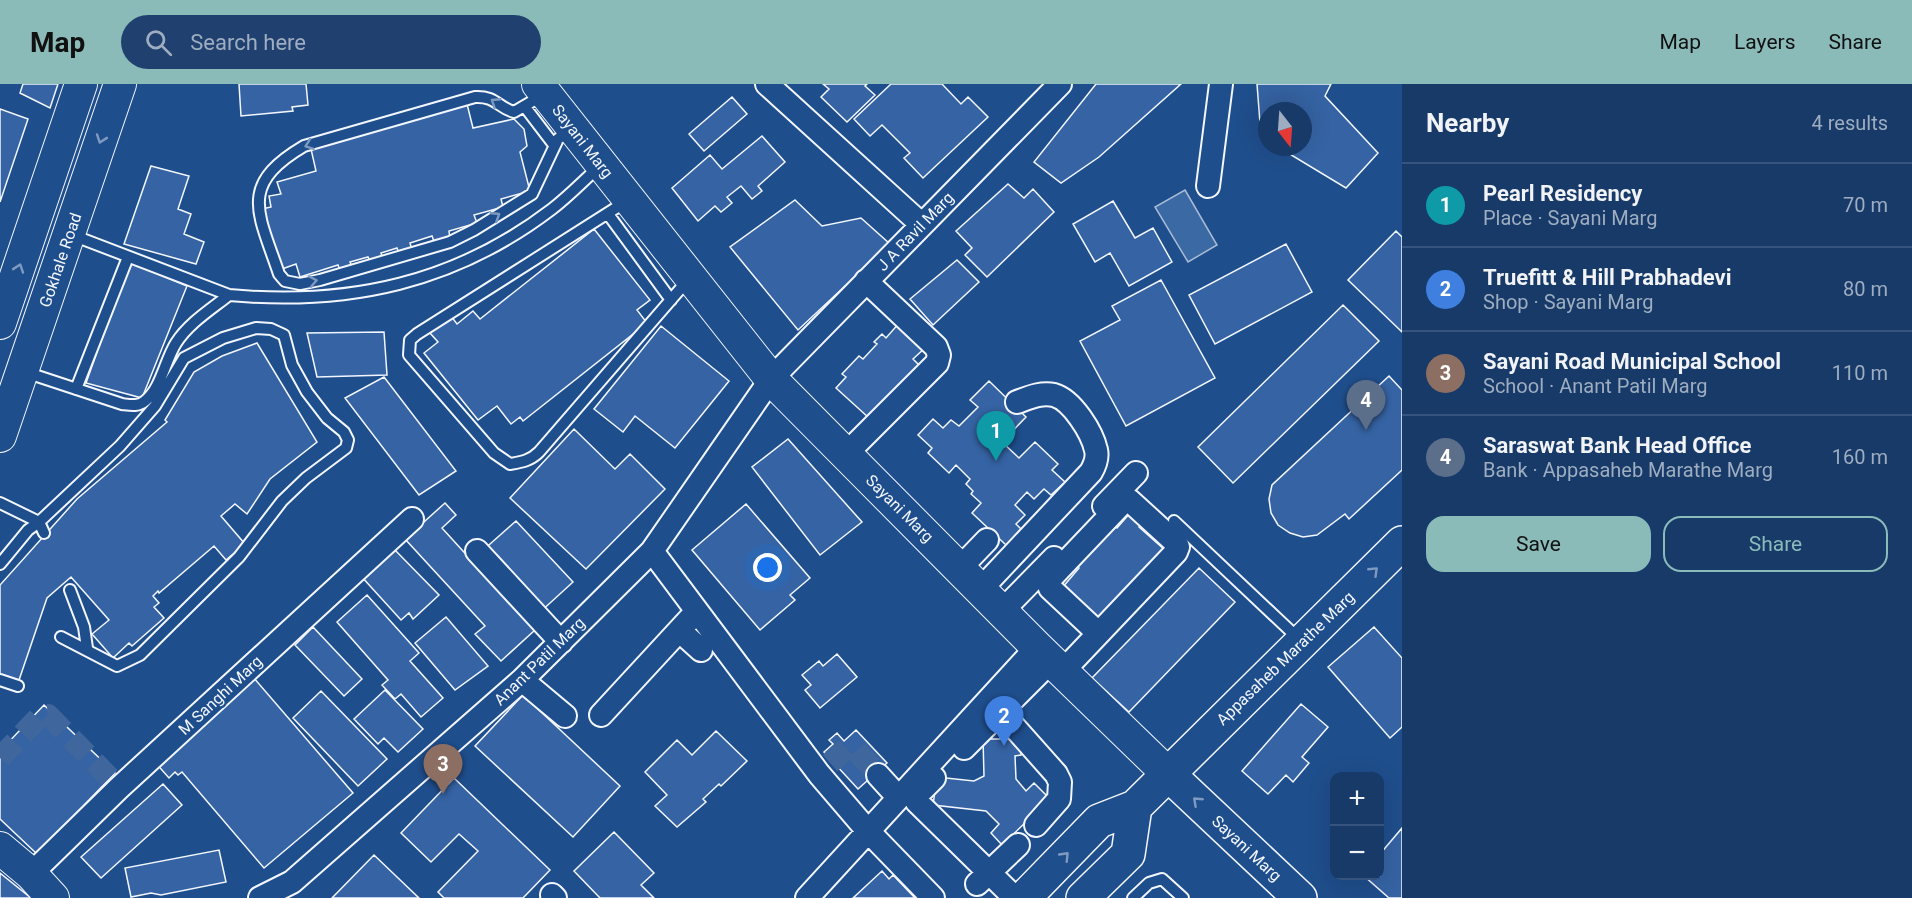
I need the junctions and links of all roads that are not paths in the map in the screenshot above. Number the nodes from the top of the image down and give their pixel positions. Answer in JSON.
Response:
{"nodes":[{"id":1,"x":81,"y":84,"type":"edge"},
{"id":2,"x":120,"y":84,"type":"edge"},
{"id":3,"x":767,"y":84,"type":"edge"},
{"id":4,"x":1221,"y":84,"type":"edge"},
{"id":5,"x":1049,"y":88,"type":"edge"},
{"id":6,"x":536,"y":95,"type":"edge"},
{"id":7,"x":564,"y":136,"type":"junction"},
{"id":8,"x":602,"y":164,"type":"junction"},
{"id":9,"x":1208,"y":186,"type":"dead end"},
{"id":10,"x":619,"y":206,"type":"junction"},
{"id":11,"x":921,"y":224,"type":"junction"},
{"id":12,"x":69,"y":234,"type":"junction"},
{"id":13,"x":128,"y":257,"type":"junction"},
{"id":14,"x":866,"y":281,"type":"junction"},
{"id":15,"x":681,"y":288,"type":"junction"},
{"id":16,"x":229,"y":295,"type":"junction"},
{"id":17,"x":0,"y":323,"type":"edge"},
{"id":18,"x":22,"y":371,"type":"junction"},
{"id":19,"x":771,"y":378,"type":"junction"},
{"id":20,"x":76,"y":389,"type":"junction"},
{"id":21,"x":1017,"y":402,"type":"dead end"},
{"id":22,"x":0,"y":436,"type":"edge"},
{"id":23,"x":846,"y":454,"type":"junction"},
{"id":24,"x":1136,"y":473,"type":"dead end"},
{"id":25,"x":0,"y":503,"type":"edge"},
{"id":26,"x":412,"y":519,"type":"dead end"},
{"id":27,"x":1174,"y":521,"type":"dead end"},
{"id":28,"x":39,"y":522,"type":"junction"},
{"id":29,"x":44,"y":533,"type":"dead end"},
{"id":30,"x":987,"y":540,"type":"dead end"},
{"id":31,"x":1402,"y":543,"type":"edge"},
{"id":32,"x":477,"y":551,"type":"dead end"},
{"id":33,"x":652,"y":551,"type":"junction"},
{"id":34,"x":0,"y":564,"type":"edge"},
{"id":35,"x":970,"y":578,"type":"junction"},
{"id":36,"x":70,"y":590,"type":"dead end"},
{"id":37,"x":1002,"y":610,"type":"junction"},
{"id":38,"x":697,"y":611,"type":"junction"},
{"id":39,"x":680,"y":631,"type":"junction"},
{"id":40,"x":1098,"y":633,"type":"junction"},
{"id":41,"x":61,"y":637,"type":"dead end"},
{"id":42,"x":1302,"y":641,"type":"junction"},
{"id":43,"x":561,"y":642,"type":"junction"},
{"id":44,"x":87,"y":648,"type":"junction"},
{"id":45,"x":701,"y":650,"type":"dead end"},
{"id":46,"x":1051,"y":659,"type":"junction"},
{"id":47,"x":0,"y":680,"type":"edge"},
{"id":48,"x":522,"y":680,"type":"junction"},
{"id":49,"x":18,"y":686,"type":"dead end"},
{"id":50,"x":1000,"y":711,"type":"junction"},
{"id":51,"x":601,"y":715,"type":"dead end"},
{"id":52,"x":565,"y":716,"type":"dead end"},
{"id":53,"x":1167,"y":773,"type":"junction"},
{"id":54,"x":878,"y":775,"type":"tunnel mouth"},
{"id":55,"x":898,"y":797,"type":"junction"},
{"id":56,"x":1136,"y":807,"type":"junction"},
{"id":57,"x":1036,"y":825,"type":"dead end"},
{"id":58,"x":867,"y":830,"type":"junction"},
{"id":59,"x":1018,"y":845,"type":"dead end"},
{"id":60,"x":0,"y":848,"type":"edge"},
{"id":61,"x":31,"y":874,"type":"junction"},
{"id":62,"x":982,"y":883,"type":"edge"},
{"id":63,"x":1092,"y":895,"type":"edge"},
{"id":64,"x":53,"y":898,"type":"edge"},
{"id":65,"x":260,"y":898,"type":"edge"},
{"id":66,"x":807,"y":898,"type":"edge"},
{"id":67,"x":933,"y":898,"type":"edge"},
{"id":68,"x":1015,"y":898,"type":"edge"},
{"id":69,"x":1024,"y":898,"type":"edge"},
{"id":70,"x":1133,"y":898,"type":"edge"},
{"id":71,"x":1182,"y":898,"type":"edge"},
{"id":72,"x":1300,"y":898,"type":"edge"}],
"edges":[{"from":17,"to":1,"type":"main road","one_way":true},
{"from":2,"to":12,"type":"main road","name":"Gokhale Road","one_way":true},
{"from":3,"to":11,"type":"street"},
{"from":4,"to":9,"type":"street"},
{"from":5,"to":11,"type":"street","name":"J A Ravil Marg"},
{"from":6,"to":7,"type":"main road","name":"Sayani Marg"},
{"from":6,"to":7,"type":"lane","one_way":true},
{"from":7,"to":8,"type":"main road","name":"Sayani Marg"},
{"from":8,"to":10,"type":"main road","name":"Sayani Marg"},
{"from":8,"to":16,"type":"lane"},
{"from":10,"to":15,"type":"main road","name":"Sayani Marg"},
{"from":10,"to":15,"type":"lane"},
{"from":11,"to":14,"type":"street","name":"J A Ravil Marg"},
{"from":12,"to":13,"type":"lane"},
{"from":12,"to":18,"type":"main road","name":"Gokhale Road"},
{"from":13,"to":16,"type":"lane"},
{"from":13,"to":20,"type":"lane"},
{"from":14,"to":19,"type":"street","name":"J A Ravil Marg"},
{"from":14,"to":23,"type":"street"},
{"from":15,"to":19,"type":"main road","name":"Sayani Marg"},
{"from":16,"to":20,"type":"lane"},
{"from":18,"to":20,"type":"lane"},
{"from":18,"to":22,"type":"main road","name":"Gokhale Road"},
{"from":19,"to":23,"type":"main road","name":"Sayani Marg"},
{"from":19,"to":33,"type":"street","name":"Anant Patil Marg"},
{"from":21,"to":35,"type":"street"},
{"from":23,"to":35,"type":"main road","name":"Sayani Marg"},
{"from":24,"to":37,"type":"street"},
{"from":25,"to":28,"type":"lane"},
{"from":26,"to":61,"type":"street","name":"M Sanghi Marg"},
{"from":27,"to":42,"type":"lane"},
{"from":28,"to":29,"type":"lane"},
{"from":28,"to":34,"type":"lane"},
{"from":28,"to":44,"type":"lane"},
{"from":30,"to":35,"type":"street"},
{"from":42,"to":31,"type":"main road","name":"Appasaheb Marathe Marg","one_way":true},
{"from":32,"to":43,"type":"street"},
{"from":33,"to":38,"type":"street"},
{"from":33,"to":43,"type":"street","name":"Anant Patil Marg"},
{"from":35,"to":37,"type":"main road","name":"Sayani Marg"},
{"from":36,"to":44,"type":"lane"},
{"from":37,"to":46,"type":"main road","name":"Sayani Marg"},
{"from":38,"to":39,"type":"street"},
{"from":38,"to":58,"type":"street"},
{"from":39,"to":45,"type":"street"},
{"from":39,"to":51,"type":"street"},
{"from":40,"to":40,"type":"street"},
{"from":40,"to":46,"type":"street"},
{"from":41,"to":44,"type":"lane"},
{"from":42,"to":53,"type":"main road","name":"Appasaheb Marathe Marg"},
{"from":43,"to":48,"type":"street","name":"Anant Patil Marg"},
{"from":46,"to":50,"type":"street"},
{"from":46,"to":53,"type":"main road","name":"Sayani Marg"},
{"from":46,"to":55,"type":"street"},
{"from":47,"to":49,"type":"lane"},
{"from":48,"to":52,"type":"street"},
{"from":48,"to":65,"type":"street","name":"Anant Patil Marg"},
{"from":50,"to":57,"type":"street"},
{"from":50,"to":62,"type":"street"},
{"from":53,"to":56,"type":"main road","name":"Appasaheb Marathe Marg"},
{"from":72,"to":53,"type":"main road","name":"Sayani Marg","one_way":true},
{"from":54,"to":55,"type":"street"},
{"from":55,"to":58,"type":"street"},
{"from":56,"to":63,"type":"main road"},
{"from":69,"to":56,"type":"main road","one_way":true},
{"from":58,"to":66,"type":"street"},
{"from":58,"to":67,"type":"street"},
{"from":59,"to":62,"type":"street"},
{"from":60,"to":61,"type":"main road"},
{"from":61,"to":64,"type":"main road"},
{"from":62,"to":68,"type":"street"},
{"from":70,"to":71,"type":"lane"}]}
